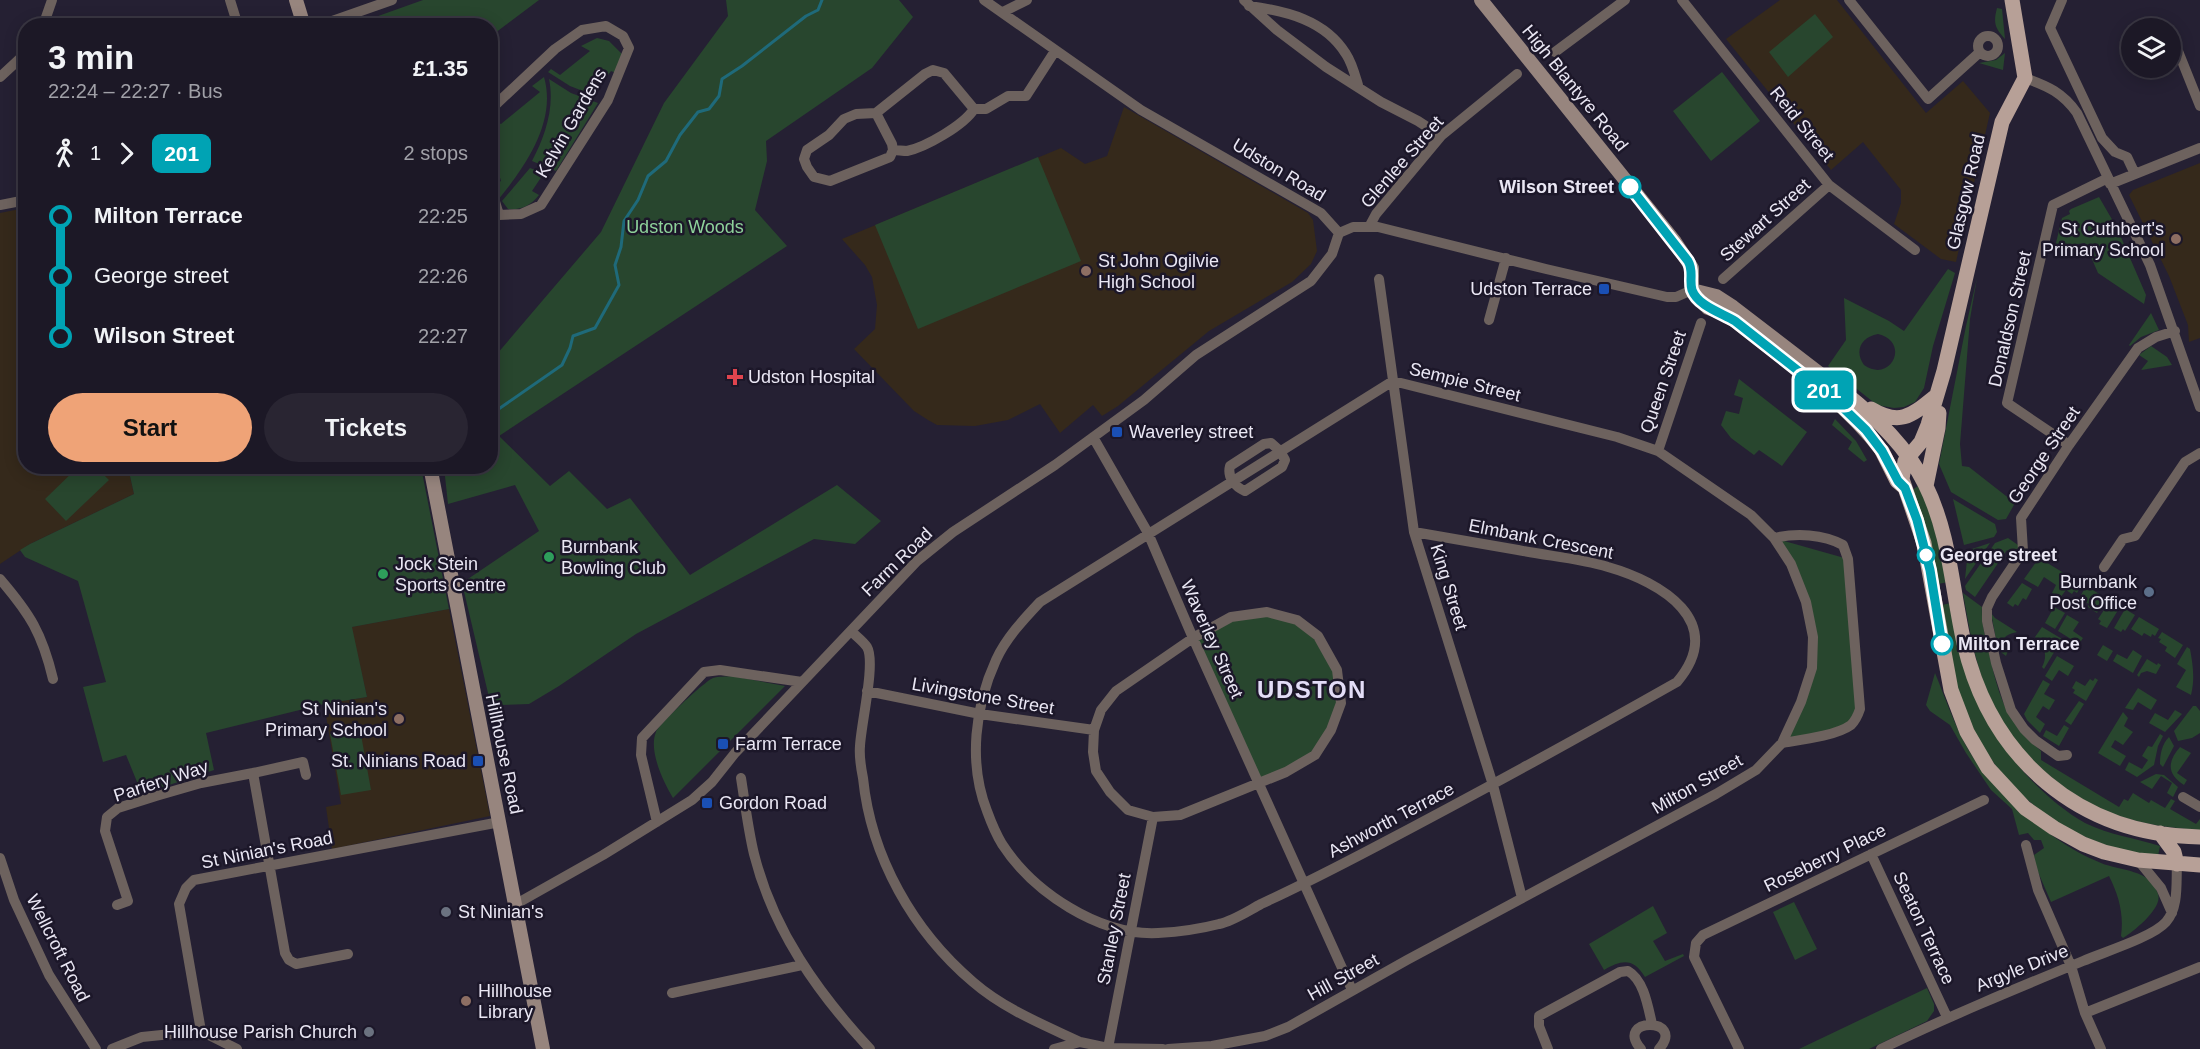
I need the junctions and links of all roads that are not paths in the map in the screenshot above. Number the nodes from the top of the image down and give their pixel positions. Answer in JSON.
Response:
{"nodes":[{"id":1,"x":52,"y":0,"type":"edge"},
{"id":2,"x":230,"y":0,"type":"edge"},
{"id":3,"x":296,"y":0,"type":"edge"},
{"id":4,"x":392,"y":0,"type":"edge"},
{"id":5,"x":984,"y":0,"type":"edge"},
{"id":6,"x":1027,"y":0,"type":"edge"},
{"id":7,"x":1480,"y":0,"type":"edge"},
{"id":8,"x":1625,"y":0,"type":"edge"},
{"id":9,"x":1682,"y":0,"type":"edge"},
{"id":10,"x":1849,"y":0,"type":"edge"},
{"id":11,"x":2012,"y":0,"type":"edge"},
{"id":12,"x":2062,"y":0,"type":"edge"},
{"id":13,"x":1246,"y":3,"type":"edge"},
{"id":14,"x":1003,"y":12,"type":"junction"},
{"id":15,"x":46,"y":18,"type":"edge"},
{"id":16,"x":236,"y":18,"type":"edge"},
{"id":17,"x":302,"y":18,"type":"edge"},
{"id":18,"x":341,"y":18,"type":"edge"},
{"id":19,"x":1055,"y":51,"type":"junction"},
{"id":20,"x":1555,"y":52,"type":"dead end"},
{"id":21,"x":1980,"y":52,"type":"dead end"},
{"id":22,"x":2181,"y":58,"type":"edge"},
{"id":23,"x":18,"y":60,"type":"edge"},
{"id":24,"x":1517,"y":74,"type":"dead end"},
{"id":25,"x":0,"y":77,"type":"edge"},
{"id":26,"x":2025,"y":78,"type":"junction"},
{"id":27,"x":1358,"y":85,"type":"junction"},
{"id":28,"x":498,"y":102,"type":"edge"},
{"id":29,"x":2200,"y":106,"type":"edge"},
{"id":30,"x":974,"y":109,"type":"junction"},
{"id":31,"x":876,"y":113,"type":"junction"},
{"id":32,"x":1441,"y":136,"type":"junction"},
{"id":33,"x":2200,"y":148,"type":"edge"},
{"id":34,"x":893,"y":150,"type":"junction"},
{"id":35,"x":2135,"y":174,"type":"junction"},
{"id":36,"x":2109,"y":181,"type":"junction"},
{"id":37,"x":1829,"y":184,"type":"junction"},
{"id":38,"x":18,"y":202,"type":"edge"},
{"id":39,"x":0,"y":205,"type":"edge"},
{"id":40,"x":498,"y":216,"type":"edge"},
{"id":41,"x":1369,"y":227,"type":"junction"},
{"id":42,"x":1339,"y":233,"type":"junction"},
{"id":43,"x":1915,"y":250,"type":"dead end"},
{"id":44,"x":1506,"y":258,"type":"junction"},
{"id":45,"x":1379,"y":279,"type":"dead end"},
{"id":46,"x":1724,"y":279,"type":"dead end"},
{"id":47,"x":1692,"y":290,"type":"junction"},
{"id":48,"x":1489,"y":320,"type":"dead end"},
{"id":49,"x":1701,"y":323,"type":"dead end"},
{"id":50,"x":2175,"y":331,"type":"junction"},
{"id":51,"x":1393,"y":381,"type":"junction"},
{"id":52,"x":1845,"y":393,"type":"junction"},
{"id":53,"x":1937,"y":395,"type":"junction"},
{"id":54,"x":2200,"y":406,"type":"edge"},
{"id":55,"x":1093,"y":437,"type":"junction"},
{"id":56,"x":2069,"y":445,"type":"junction"},
{"id":57,"x":1658,"y":451,"type":"junction"},
{"id":58,"x":1882,"y":451,"type":"junction"},
{"id":59,"x":2200,"y":453,"type":"edge"},
{"id":60,"x":1909,"y":456,"type":"junction"},
{"id":61,"x":431,"y":474,"type":"edge"},
{"id":62,"x":1926,"y":486,"type":"junction"},
{"id":63,"x":1905,"y":488,"type":"junction"},
{"id":64,"x":1414,"y":532,"type":"junction"},
{"id":65,"x":1148,"y":533,"type":"junction"},
{"id":66,"x":1774,"y":538,"type":"junction"},
{"id":67,"x":2104,"y":567,"type":"dead end"},
{"id":68,"x":0,"y":579,"type":"edge"},
{"id":69,"x":851,"y":631,"type":"junction"},
{"id":70,"x":1193,"y":638,"type":"junction"},
{"id":71,"x":53,"y":679,"type":"dead end"},
{"id":72,"x":802,"y":682,"type":"junction"},
{"id":73,"x":867,"y":692,"type":"junction"},
{"id":74,"x":980,"y":714,"type":"junction"},
{"id":75,"x":1094,"y":730,"type":"junction"},
{"id":76,"x":1782,"y":743,"type":"junction"},
{"id":77,"x":2067,"y":755,"type":"dead end"},
{"id":78,"x":252,"y":773,"type":"junction"},
{"id":79,"x":306,"y":775,"type":"dead end"},
{"id":80,"x":741,"y":778,"type":"dead end"},
{"id":81,"x":1260,"y":783,"type":"junction"},
{"id":82,"x":1493,"y":785,"type":"junction"},
{"id":83,"x":2183,"y":797,"type":"dead end"},
{"id":84,"x":1984,"y":800,"type":"dead end"},
{"id":85,"x":2200,"y":807,"type":"edge"},
{"id":86,"x":1153,"y":817,"type":"junction"},
{"id":87,"x":500,"y":822,"type":"junction"},
{"id":88,"x":657,"y":822,"type":"junction"},
{"id":89,"x":2160,"y":833,"type":"junction"},
{"id":90,"x":2200,"y":838,"type":"edge"},
{"id":91,"x":2026,"y":845,"type":"dead end"},
{"id":92,"x":1871,"y":854,"type":"junction"},
{"id":93,"x":0,"y":858,"type":"edge"},
{"id":94,"x":2138,"y":860,"type":"junction"},
{"id":95,"x":2177,"y":864,"type":"junction"},
{"id":96,"x":268,"y":865,"type":"junction"},
{"id":97,"x":2200,"y":865,"type":"edge"},
{"id":98,"x":1304,"y":884,"type":"junction"},
{"id":99,"x":1522,"y":898,"type":"junction"},
{"id":100,"x":516,"y":904,"type":"junction"},
{"id":101,"x":117,"y":905,"type":"dead end"},
{"id":102,"x":2172,"y":913,"type":"junction"},
{"id":103,"x":1131,"y":931,"type":"junction"},
{"id":104,"x":348,"y":954,"type":"dead end"},
{"id":105,"x":802,"y":965,"type":"junction"},
{"id":106,"x":2071,"y":966,"type":"junction"},
{"id":107,"x":2200,"y":967,"type":"edge"},
{"id":108,"x":1352,"y":990,"type":"junction"},
{"id":109,"x":672,"y":993,"type":"dead end"},
{"id":110,"x":2085,"y":1012,"type":"junction"},
{"id":111,"x":1947,"y":1017,"type":"junction"},
{"id":112,"x":1652,"y":1024,"type":"junction"},
{"id":113,"x":201,"y":1031,"type":"junction"},
{"id":114,"x":1080,"y":1042,"type":"junction"},
{"id":115,"x":1108,"y":1048,"type":"edge"},
{"id":116,"x":96,"y":1049,"type":"edge"},
{"id":117,"x":112,"y":1049,"type":"edge"},
{"id":118,"x":237,"y":1049,"type":"edge"},
{"id":119,"x":543,"y":1049,"type":"edge"},
{"id":120,"x":870,"y":1049,"type":"edge"},
{"id":121,"x":1054,"y":1049,"type":"edge"},
{"id":122,"x":1163,"y":1049,"type":"edge"},
{"id":123,"x":1168,"y":1049,"type":"edge"},
{"id":124,"x":1548,"y":1049,"type":"edge"},
{"id":125,"x":1641,"y":1049,"type":"edge"},
{"id":126,"x":1659,"y":1049,"type":"edge"},
{"id":127,"x":1739,"y":1049,"type":"edge"},
{"id":128,"x":1881,"y":1049,"type":"edge"},
{"id":129,"x":2101,"y":1049,"type":"edge"}],
"edges":[{"from":1,"to":15,"type":"street"},
{"from":2,"to":16,"type":"street"},
{"from":3,"to":17,"type":"main road"},
{"from":4,"to":18,"type":"street"},
{"from":5,"to":14,"type":"street","name":"Udston Road"},
{"from":6,"to":14,"type":"street"},
{"from":7,"to":47,"type":"main road","name":"High Blantyre Road"},
{"from":8,"to":20,"type":"street"},
{"from":9,"to":37,"type":"street","name":"Reid Street"},
{"from":10,"to":21,"type":"street"},
{"from":11,"to":26,"type":"main road"},
{"from":12,"to":35,"type":"street"},
{"from":13,"to":27,"type":"street"},
{"from":13,"to":27,"type":"street"},
{"from":14,"to":19,"type":"street","name":"Udston Road"},
{"from":19,"to":30,"type":"street"},
{"from":19,"to":42,"type":"street","name":"Udston Road"},
{"from":22,"to":29,"type":"street"},
{"from":23,"to":25,"type":"street"},
{"from":24,"to":32,"type":"street","name":"Glenlee Street"},
{"from":26,"to":36,"type":"street"},
{"from":26,"to":53,"type":"main road","name":"Glasgow Road"},
{"from":27,"to":32,"type":"street"},
{"from":28,"to":40,"type":"street","name":"Kelvin Gardens"},
{"from":30,"to":31,"type":"street"},
{"from":30,"to":34,"type":"street"},
{"from":31,"to":34,"type":"street"},
{"from":31,"to":34,"type":"street"},
{"from":32,"to":41,"type":"street","name":"Glenlee Street"},
{"from":33,"to":35,"type":"street"},
{"from":35,"to":36,"type":"street"},
{"from":36,"to":50,"type":"street"},
{"from":36,"to":56,"type":"street","name":"Donaldson Street"},
{"from":37,"to":43,"type":"street","name":"Reid Street"},
{"from":37,"to":46,"type":"street","name":"Stewart Street"},
{"from":38,"to":39,"type":"street"},
{"from":41,"to":42,"type":"street"},
{"from":41,"to":44,"type":"street"},
{"from":42,"to":55,"type":"street","name":"Farm Road"},
{"from":44,"to":47,"type":"street"},
{"from":44,"to":48,"type":"street"},
{"from":45,"to":51,"type":"street","name":"King Street"},
{"from":47,"to":52,"type":"main road"},
{"from":47,"to":58,"type":"main road"},
{"from":49,"to":57,"type":"street","name":"Queen Street"},
{"from":50,"to":54,"type":"street"},
{"from":50,"to":56,"type":"street","name":"George Street"},
{"from":51,"to":57,"type":"street","name":"Sempie Street"},
{"from":51,"to":64,"type":"street","name":"King Street"},
{"from":51,"to":65,"type":"street","name":"Sempie Street"},
{"from":52,"to":53,"type":"main road"},
{"from":52,"to":60,"type":"main road"},
{"from":53,"to":60,"type":"main road","name":"Glasgow Road"},
{"from":53,"to":62,"type":"main road","name":"Glasgow Road"},
{"from":55,"to":65,"type":"street","name":"Waverley Street"},
{"from":55,"to":69,"type":"street","name":"Farm Road"},
{"from":56,"to":77,"type":"street","name":"George Street"},
{"from":57,"to":66,"type":"street","name":"Milton Street"},
{"from":58,"to":60,"type":"main road"},
{"from":58,"to":63,"type":"main road"},
{"from":59,"to":67,"type":"street"},
{"from":60,"to":62,"type":"main road"},
{"from":60,"to":63,"type":"main road"},
{"from":61,"to":87,"type":"main road","name":"Hillhouse Road"},
{"from":62,"to":89,"type":"main road"},
{"from":63,"to":94,"type":"main road"},
{"from":64,"to":82,"type":"street","name":"King Street"},
{"from":64,"to":82,"type":"street","name":"Elmbank Crescent"},
{"from":65,"to":70,"type":"street","name":"Waverley Street"},
{"from":65,"to":74,"type":"street","name":"Sempie Street"},
{"from":66,"to":76,"type":"street","name":"Milton Street"},
{"from":66,"to":76,"type":"street"},
{"from":68,"to":71,"type":"street"},
{"from":69,"to":72,"type":"street","name":"Farm Road"},
{"from":69,"to":73,"type":"street"},
{"from":70,"to":75,"type":"street"},
{"from":70,"to":81,"type":"street","name":"Waverley Street"},
{"from":70,"to":81,"type":"street"},
{"from":72,"to":88,"type":"street","name":"Farm Road"},
{"from":72,"to":88,"type":"street"},
{"from":73,"to":74,"type":"street","name":"Livingstone Street"},
{"from":73,"to":114,"type":"street"},
{"from":74,"to":75,"type":"street","name":"Livingstone Street"},
{"from":74,"to":103,"type":"street","name":"Ashworth Terrace"},
{"from":75,"to":86,"type":"street"},
{"from":76,"to":99,"type":"street","name":"Milton Street"},
{"from":78,"to":79,"type":"street"},
{"from":78,"to":96,"type":"street"},
{"from":78,"to":101,"type":"street","name":"Parfery Way"},
{"from":80,"to":105,"type":"street"},
{"from":81,"to":86,"type":"street"},
{"from":81,"to":98,"type":"street","name":"Waverley Street"},
{"from":82,"to":98,"type":"street","name":"Ashworth Terrace"},
{"from":82,"to":99,"type":"street","name":"King Street"},
{"from":83,"to":85,"type":"street"},
{"from":84,"to":92,"type":"street","name":"Roseberry Place"},
{"from":86,"to":103,"type":"street","name":"Stanley Street"},
{"from":87,"to":96,"type":"street","name":"St Ninian's Road"},
{"from":87,"to":100,"type":"main road","name":"Hillhouse Road"},
{"from":88,"to":100,"type":"street","name":"Farm Road"},
{"from":89,"to":90,"type":"main road"},
{"from":89,"to":95,"type":"main road"},
{"from":90,"to":95,"type":"main road"},
{"from":91,"to":106,"type":"street"},
{"from":92,"to":111,"type":"street","name":"Seaton Terrace"},
{"from":92,"to":127,"type":"street","name":"Roseberry Place"},
{"from":93,"to":116,"type":"street","name":"Wellcroft Road"},
{"from":94,"to":95,"type":"main road"},
{"from":94,"to":102,"type":"street"},
{"from":95,"to":97,"type":"main road"},
{"from":95,"to":102,"type":"street"},
{"from":96,"to":104,"type":"street"},
{"from":96,"to":113,"type":"street","name":"St Ninian's Road"},
{"from":98,"to":103,"type":"street","name":"Ashworth Terrace"},
{"from":98,"to":108,"type":"street","name":"Waverley Street"},
{"from":99,"to":108,"type":"street","name":"Hill Street"},
{"from":100,"to":119,"type":"main road","name":"Hillhouse Road"},
{"from":102,"to":106,"type":"street","name":"Argyle Drive"},
{"from":103,"to":115,"type":"street","name":"Stanley Street"},
{"from":105,"to":109,"type":"street"},
{"from":105,"to":120,"type":"street"},
{"from":106,"to":110,"type":"street"},
{"from":106,"to":111,"type":"street","name":"Argyle Drive"},
{"from":107,"to":110,"type":"street"},
{"from":108,"to":123,"type":"street","name":"Hill Street"},
{"from":110,"to":129,"type":"street"},
{"from":111,"to":128,"type":"street","name":"Argyle Drive"},
{"from":112,"to":124,"type":"street"},
{"from":112,"to":125,"type":"street"},
{"from":112,"to":126,"type":"street"},
{"from":113,"to":117,"type":"street"},
{"from":113,"to":118,"type":"street"},
{"from":114,"to":115,"type":"street"},
{"from":114,"to":121,"type":"street"},
{"from":115,"to":122,"type":"street"}]}
